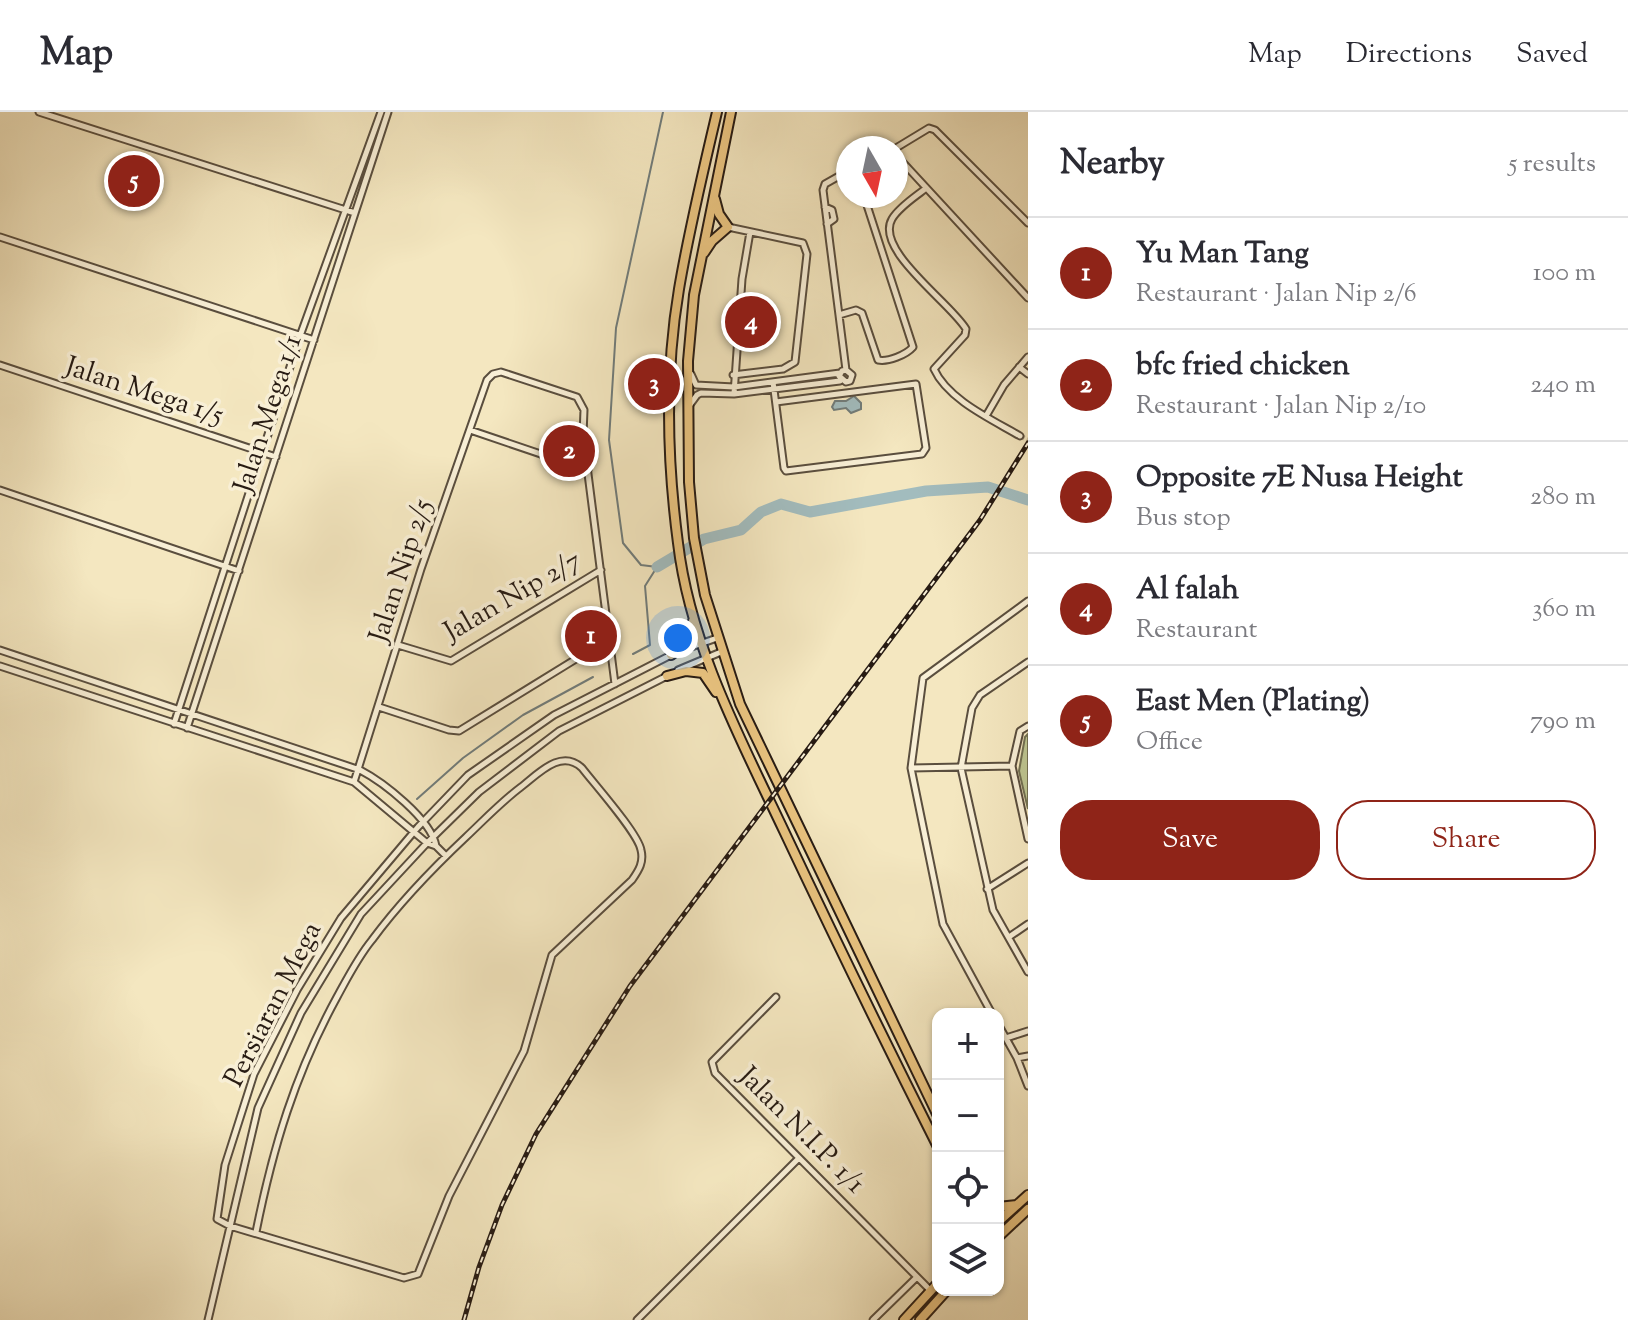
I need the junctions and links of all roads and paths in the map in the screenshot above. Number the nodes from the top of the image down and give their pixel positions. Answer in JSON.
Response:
{"nodes":[{"id":1,"x":39,"y":112,"type":"edge"},
{"id":2,"x":381,"y":112,"type":"edge"},
{"id":3,"x":388,"y":112,"type":"edge"},
{"id":4,"x":717,"y":112,"type":"edge"},
{"id":5,"x":731,"y":112,"type":"edge"},
{"id":6,"x":908,"y":141,"type":"edge"},
{"id":7,"x":908,"y":169,"type":"edge"},
{"id":8,"x":836,"y":178,"type":"edge"},
{"id":9,"x":925,"y":189,"type":"junction"},
{"id":10,"x":714,"y":195,"type":"junction"},
{"id":11,"x":868,"y":208,"type":"edge"},
{"id":12,"x":345,"y":211,"type":"junction"},
{"id":13,"x":355,"y":213,"type":"junction"},
{"id":14,"x":1028,"y":223,"type":"edge"},
{"id":15,"x":728,"y":227,"type":"junction"},
{"id":16,"x":750,"y":232,"type":"junction"},
{"id":17,"x":0,"y":237,"type":"edge"},
{"id":18,"x":701,"y":257,"type":"junction"},
{"id":19,"x":1028,"y":298,"type":"edge"},
{"id":20,"x":839,"y":315,"type":"junction"},
{"id":21,"x":300,"y":336,"type":"junction"},
{"id":22,"x":314,"y":340,"type":"junction"},
{"id":23,"x":1028,"y":357,"type":"edge"},
{"id":24,"x":688,"y":361,"type":"junction"},
{"id":25,"x":0,"y":365,"type":"edge"},
{"id":26,"x":1019,"y":367,"type":"junction"},
{"id":27,"x":843,"y":372,"type":"junction"},
{"id":28,"x":1028,"y":374,"type":"edge"},
{"id":29,"x":733,"y":375,"type":"junction"},
{"id":30,"x":841,"y":381,"type":"junction"},
{"id":31,"x":774,"y":386,"type":"junction"},
{"id":32,"x":734,"y":391,"type":"junction"},
{"id":33,"x":776,"y":402,"type":"junction"},
{"id":34,"x":688,"y":409,"type":"junction"},
{"id":35,"x":986,"y":416,"type":"junction"},
{"id":36,"x":470,"y":430,"type":"junction"},
{"id":37,"x":1020,"y":436,"type":"dead end"},
{"id":38,"x":262,"y":452,"type":"junction"},
{"id":39,"x":276,"y":457,"type":"junction"},
{"id":40,"x":588,"y":470,"type":"junction"},
{"id":41,"x":0,"y":490,"type":"edge"},
{"id":42,"x":225,"y":566,"type":"junction"},
{"id":43,"x":601,"y":570,"type":"junction"},
{"id":44,"x":239,"y":571,"type":"junction"},
{"id":45,"x":689,"y":599,"type":"junction"},
{"id":46,"x":1028,"y":601,"type":"edge"},
{"id":47,"x":610,"y":638,"type":"junction"},
{"id":48,"x":717,"y":638,"type":"junction"},
{"id":49,"x":703,"y":643,"type":"junction"},
{"id":50,"x":398,"y":645,"type":"junction"},
{"id":51,"x":0,"y":650,"type":"edge"},
{"id":52,"x":721,"y":652,"type":"junction"},
{"id":53,"x":671,"y":655,"type":"junction"},
{"id":54,"x":708,"y":656,"type":"junction"},
{"id":55,"x":1028,"y":662,"type":"edge"},
{"id":56,"x":0,"y":666,"type":"edge"},
{"id":57,"x":667,"y":676,"type":"junction"},
{"id":58,"x":615,"y":684,"type":"junction"},
{"id":59,"x":379,"y":707,"type":"junction"},
{"id":60,"x":727,"y":709,"type":"junction"},
{"id":61,"x":178,"y":710,"type":"junction"},
{"id":62,"x":192,"y":714,"type":"junction"},
{"id":63,"x":174,"y":724,"type":"junction"},
{"id":64,"x":1028,"y":726,"type":"edge"},
{"id":65,"x":187,"y":728,"type":"junction"},
{"id":66,"x":1012,"y":766,"type":"junction"},
{"id":67,"x":911,"y":768,"type":"junction"},
{"id":68,"x":961,"y":768,"type":"junction"},
{"id":69,"x":360,"y":770,"type":"junction"},
{"id":70,"x":354,"y":782,"type":"junction"},
{"id":71,"x":424,"y":821,"type":"junction"},
{"id":72,"x":415,"y":831,"type":"junction"},
{"id":73,"x":434,"y":836,"type":"junction"},
{"id":74,"x":1028,"y":839,"type":"edge"},
{"id":75,"x":427,"y":843,"type":"junction"},
{"id":76,"x":436,"y":846,"type":"junction"},
{"id":77,"x":446,"y":856,"type":"junction"},
{"id":78,"x":1028,"y":863,"type":"edge"},
{"id":79,"x":987,"y":889,"type":"junction"},
{"id":80,"x":1028,"y":924,"type":"edge"},
{"id":81,"x":1009,"y":937,"type":"junction"},
{"id":82,"x":1028,"y":972,"type":"edge"},
{"id":83,"x":776,"y":997,"type":"dead end"},
{"id":84,"x":989,"y":1008,"type":"edge"},
{"id":85,"x":1028,"y":1031,"type":"edge"},
{"id":86,"x":1004,"y":1034,"type":"edge"},
{"id":87,"x":1006,"y":1038,"type":"junction"},
{"id":88,"x":1028,"y":1056,"type":"edge"},
{"id":89,"x":1017,"y":1058,"type":"junction"},
{"id":90,"x":1028,"y":1086,"type":"edge"},
{"id":91,"x":932,"y":1104,"type":"edge"},
{"id":92,"x":932,"y":1135,"type":"edge"},
{"id":93,"x":799,"y":1158,"type":"junction"},
{"id":94,"x":1028,"y":1195,"type":"edge"},
{"id":95,"x":1018,"y":1205,"type":"junction"},
{"id":96,"x":1004,"y":1206,"type":"edge"},
{"id":97,"x":1028,"y":1209,"type":"edge"},
{"id":98,"x":1004,"y":1217,"type":"edge"},
{"id":99,"x":230,"y":1226,"type":"junction"},
{"id":100,"x":1004,"y":1231,"type":"edge"},
{"id":101,"x":256,"y":1232,"type":"junction"},
{"id":102,"x":917,"y":1277,"type":"junction"},
{"id":103,"x":932,"y":1286,"type":"edge"},
{"id":104,"x":932,"y":1289,"type":"edge"},
{"id":105,"x":942,"y":1296,"type":"edge"},
{"id":106,"x":208,"y":1320,"type":"edge"},
{"id":107,"x":637,"y":1320,"type":"edge"},
{"id":108,"x":873,"y":1320,"type":"edge"},
{"id":109,"x":904,"y":1320,"type":"edge"},
{"id":110,"x":920,"y":1320,"type":"edge"}],
"edges":[{"from":1,"to":12,"type":"street"},
{"from":2,"to":12,"type":"street"},
{"from":3,"to":13,"type":"street","name":"Jalan Mega 1/1"},
{"from":4,"to":45,"type":"main road"},
{"from":5,"to":10,"type":"main road"},
{"from":6,"to":14,"type":"street"},
{"from":7,"to":9,"type":"street"},
{"from":8,"to":20,"type":"street"},
{"from":9,"to":19,"type":"street"},
{"from":9,"to":35,"type":"street"},
{"from":10,"to":15,"type":"main road"},
{"from":10,"to":18,"type":"main road"},
{"from":11,"to":20,"type":"street"},
{"from":12,"to":13,"type":"street"},
{"from":12,"to":21,"type":"street"},
{"from":13,"to":22,"type":"street","name":"Jalan Mega 1/1"},
{"from":15,"to":16,"type":"street"},
{"from":15,"to":18,"type":"main road"},
{"from":16,"to":29,"type":"street"},
{"from":16,"to":29,"type":"street"},
{"from":17,"to":21,"type":"street"},
{"from":18,"to":24,"type":"main road"},
{"from":20,"to":27,"type":"street"},
{"from":21,"to":22,"type":"street"},
{"from":21,"to":38,"type":"street"},
{"from":22,"to":39,"type":"street","name":"Jalan Mega 1/1"},
{"from":23,"to":26,"type":"street"},
{"from":24,"to":32,"type":"street"},
{"from":24,"to":34,"type":"main road"},
{"from":25,"to":38,"type":"street","name":"Jalan Mega 1/5"},
{"from":26,"to":28,"type":"street"},
{"from":26,"to":35,"type":"street"},
{"from":27,"to":30,"type":"street"},
{"from":27,"to":30,"type":"street"},
{"from":27,"to":31,"type":"street"},
{"from":29,"to":32,"type":"street"},
{"from":30,"to":31,"type":"street"},
{"from":31,"to":32,"type":"street"},
{"from":31,"to":33,"type":"street"},
{"from":32,"to":34,"type":"street"},
{"from":33,"to":33,"type":"street"},
{"from":34,"to":48,"type":"main road"},
{"from":35,"to":37,"type":"street"},
{"from":36,"to":40,"type":"street"},
{"from":36,"to":40,"type":"street","name":"Jalan Nip 2/5"},
{"from":36,"to":50,"type":"street","name":"Jalan Nip 2/5"},
{"from":38,"to":39,"type":"street","name":"Jalan Mega 1/5"},
{"from":38,"to":42,"type":"street"},
{"from":39,"to":44,"type":"street","name":"Jalan Mega 1/1"},
{"from":40,"to":43,"type":"street"},
{"from":41,"to":42,"type":"street"},
{"from":42,"to":44,"type":"street"},
{"from":42,"to":61,"type":"street"},
{"from":43,"to":47,"type":"street"},
{"from":43,"to":50,"type":"street","name":"Jalan Nip 2/7"},
{"from":44,"to":62,"type":"street","name":"Jalan Mega 1/1"},
{"from":45,"to":49,"type":"main road"},
{"from":45,"to":53,"type":"main road"},
{"from":46,"to":67,"type":"street"},
{"from":47,"to":58,"type":"street"},
{"from":47,"to":59,"type":"street"},
{"from":48,"to":49,"type":"street","name":"Persiaran Mega"},
{"from":48,"to":52,"type":"main road"},
{"from":49,"to":53,"type":"street","name":"Persiaran Mega"},
{"from":49,"to":54,"type":"main road"},
{"from":50,"to":59,"type":"street","name":"Jalan Nip 2/5"},
{"from":51,"to":61,"type":"street"},
{"from":52,"to":54,"type":"street","name":"Persiaran Mega"},
{"from":52,"to":91,"type":"main road"},
{"from":53,"to":58,"type":"street","name":"Persiaran Mega"},
{"from":54,"to":57,"type":"street","name":"Persiaran Mega"},
{"from":54,"to":60,"type":"main road"},
{"from":55,"to":68,"type":"street"},
{"from":56,"to":63,"type":"street"},
{"from":57,"to":60,"type":"main road"},
{"from":57,"to":73,"type":"street","name":"Persiaran Mega"},
{"from":58,"to":71,"type":"street","name":"Persiaran Mega"},
{"from":59,"to":69,"type":"street","name":"Jalan Nip 2/5"},
{"from":60,"to":92,"type":"main road"},
{"from":61,"to":62,"type":"street"},
{"from":61,"to":63,"type":"street"},
{"from":62,"to":65,"type":"street","name":"Jalan Mega 1/1"},
{"from":62,"to":69,"type":"street"},
{"from":63,"to":65,"type":"street"},
{"from":64,"to":66,"type":"street"},
{"from":65,"to":70,"type":"street"},
{"from":66,"to":68,"type":"street"},
{"from":66,"to":74,"type":"street"},
{"from":67,"to":68,"type":"street"},
{"from":67,"to":84,"type":"street"},
{"from":68,"to":79,"type":"street"},
{"from":69,"to":70,"type":"street","name":"Jalan Nip 2/5"},
{"from":69,"to":71,"type":"street"},
{"from":70,"to":72,"type":"street"},
{"from":71,"to":72,"type":"street","name":"Persiaran Mega"},
{"from":71,"to":73,"type":"street"},
{"from":72,"to":75,"type":"street"},
{"from":72,"to":99,"type":"street","name":"Persiaran Mega"},
{"from":73,"to":75,"type":"street","name":"Persiaran Mega"},
{"from":73,"to":76,"type":"street"},
{"from":75,"to":76,"type":"street"},
{"from":75,"to":99,"type":"street","name":"Persiaran Mega"},
{"from":76,"to":77,"type":"street"},
{"from":77,"to":101,"type":"street"},
{"from":77,"to":101,"type":"street"},
{"from":78,"to":79,"type":"street"},
{"from":79,"to":81,"type":"street"},
{"from":80,"to":81,"type":"street"},
{"from":81,"to":82,"type":"street"},
{"from":83,"to":93,"type":"street","name":"Jalan N.I.P. 1/1"},
{"from":85,"to":87,"type":"street"},
{"from":86,"to":87,"type":"street"},
{"from":87,"to":89,"type":"street"},
{"from":88,"to":89,"type":"street"},
{"from":89,"to":90,"type":"street"},
{"from":93,"to":102,"type":"street","name":"Jalan N.I.P. 1/1"},
{"from":93,"to":107,"type":"street"},
{"from":94,"to":95,"type":"main road"},
{"from":95,"to":96,"type":"main road"},
{"from":95,"to":98,"type":"main road"},
{"from":97,"to":100,"type":"main road"},
{"from":99,"to":101,"type":"street"},
{"from":99,"to":106,"type":"street"},
{"from":102,"to":103,"type":"street","name":"Jalan N.I.P. 1/1"},
{"from":102,"to":108,"type":"street"},
{"from":104,"to":109,"type":"main road"},
{"from":105,"to":110,"type":"main road"}]}
